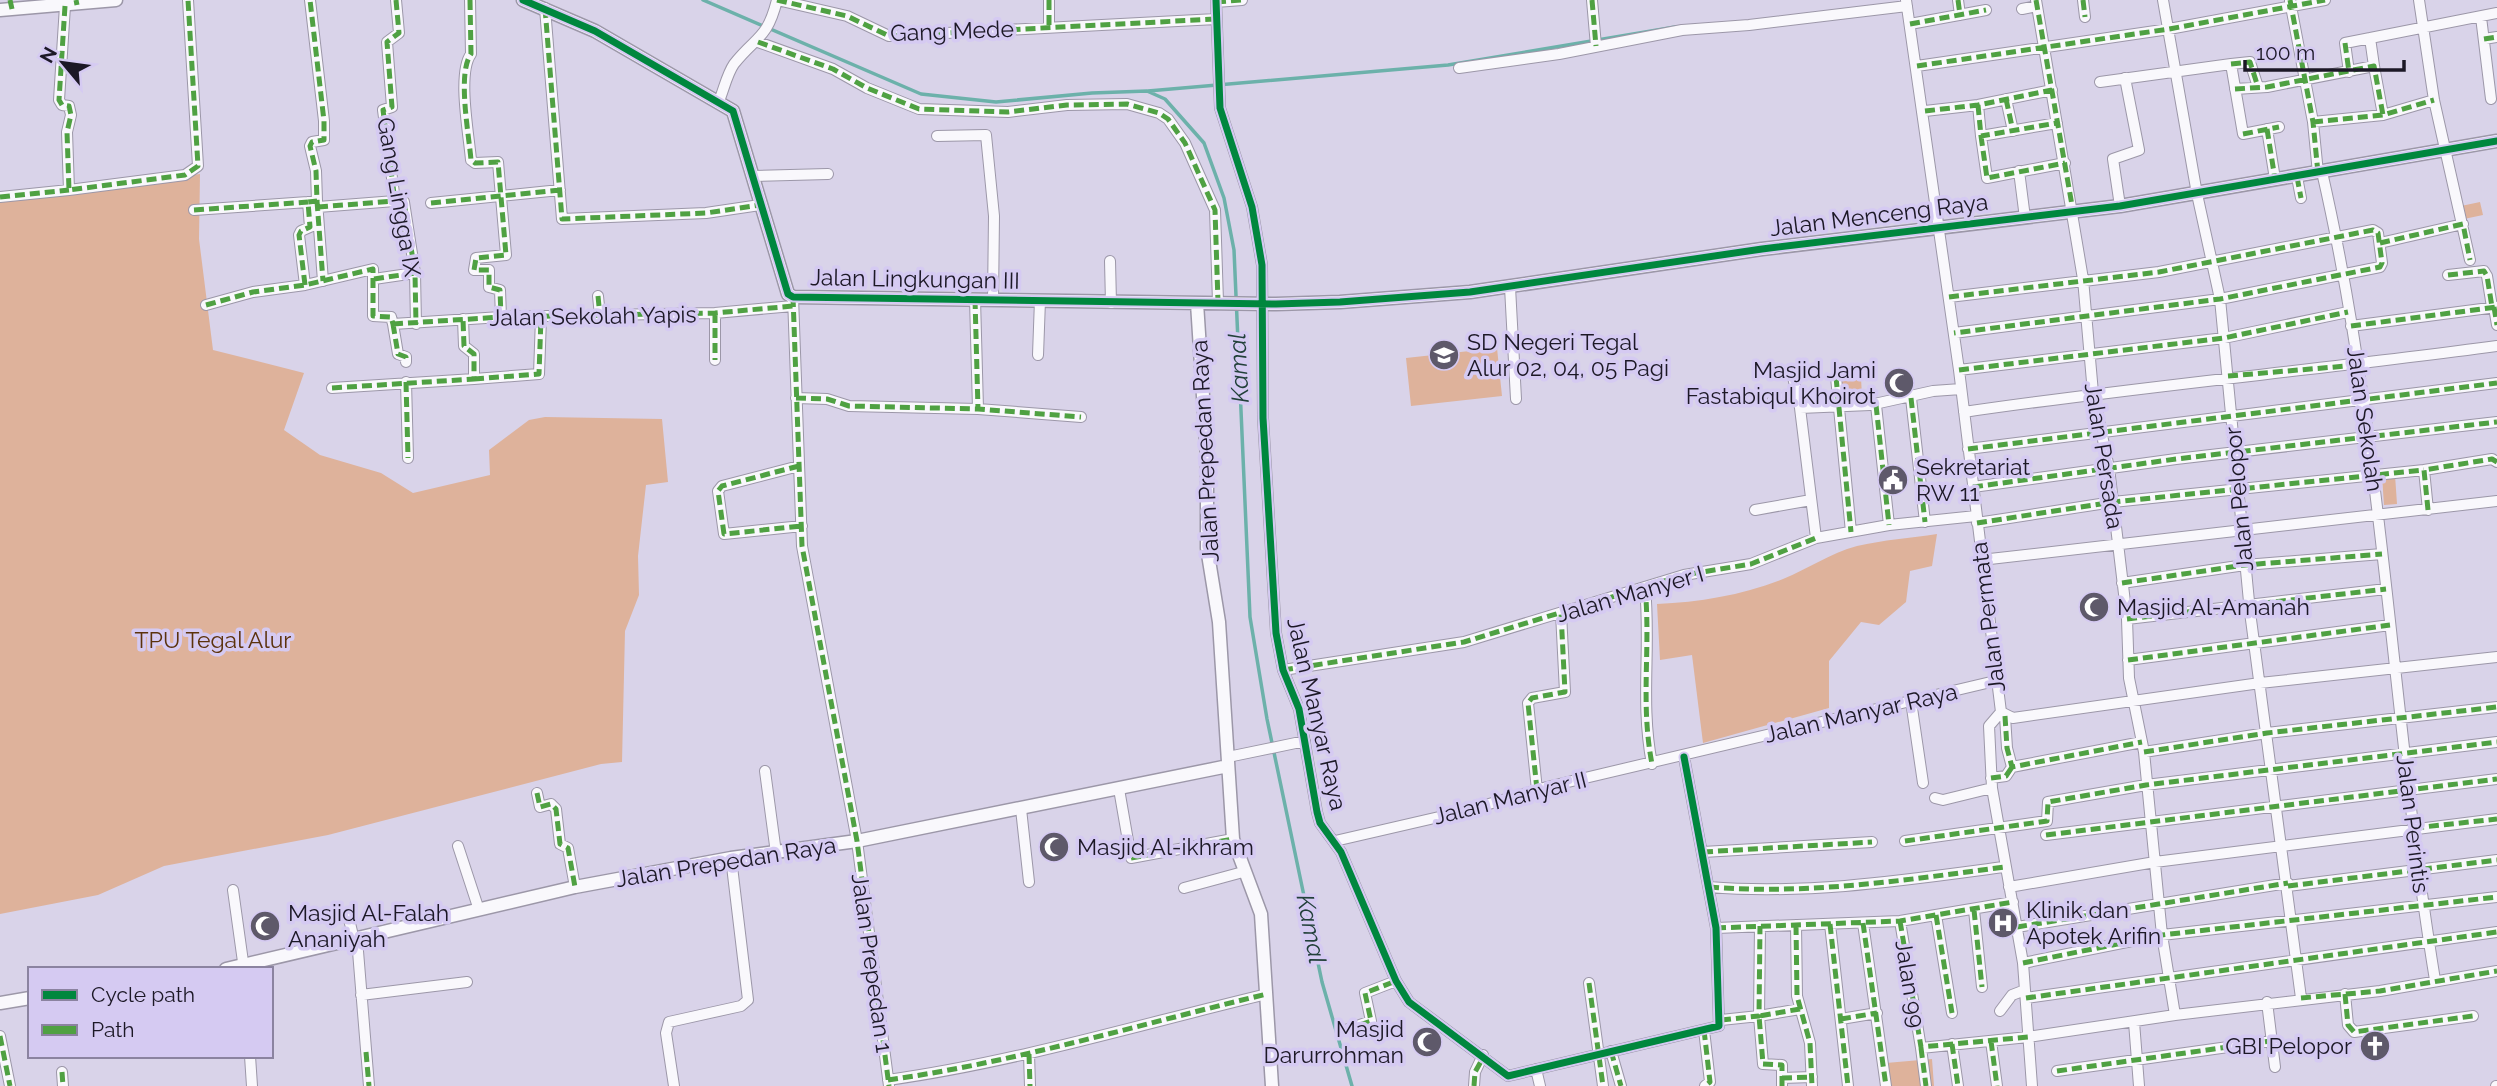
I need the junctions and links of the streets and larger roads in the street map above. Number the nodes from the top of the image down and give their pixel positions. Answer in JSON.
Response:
{"nodes":[{"id":1,"x":116,"y":0,"type":"edge"},
{"id":2,"x":188,"y":0,"type":"edge"},
{"id":3,"x":310,"y":0,"type":"edge"},
{"id":4,"x":396,"y":0,"type":"edge"},
{"id":5,"x":470,"y":0,"type":"edge"},
{"id":6,"x":523,"y":0,"type":"edge"},
{"id":7,"x":777,"y":0,"type":"edge"},
{"id":8,"x":1049,"y":0,"type":"edge"},
{"id":9,"x":1241,"y":0,"type":"edge"},
{"id":10,"x":1592,"y":0,"type":"edge"},
{"id":11,"x":1958,"y":0,"type":"edge"},
{"id":12,"x":2083,"y":0,"type":"edge"},
{"id":13,"x":2163,"y":0,"type":"edge"},
{"id":14,"x":2325,"y":0,"type":"edge"},
{"id":15,"x":2419,"y":0,"type":"edge"},
{"id":16,"x":1216,"y":1,"type":"edge"},
{"id":17,"x":1907,"y":3,"type":"edge"},
{"id":18,"x":2036,"y":3,"type":"edge"},
{"id":19,"x":2291,"y":3,"type":"edge"},
{"id":20,"x":72,"y":4,"type":"edge"},
{"id":21,"x":7,"y":6,"type":"edge"},
{"id":22,"x":545,"y":8,"type":"junction"},
{"id":23,"x":2022,"y":9,"type":"dead end"},
{"id":24,"x":1986,"y":10,"type":"dead end"},
{"id":25,"x":2497,"y":13,"type":"edge"},
{"id":26,"x":1961,"y":15,"type":"junction"},
{"id":27,"x":2085,"y":16,"type":"dead end"},
{"id":28,"x":2481,"y":17,"type":"junction"},
{"id":29,"x":1216,"y":19,"type":"junction"},
{"id":30,"x":1910,"y":24,"type":"junction"},
{"id":31,"x":1049,"y":27,"type":"junction"},
{"id":32,"x":2169,"y":29,"type":"junction"},
{"id":33,"x":2424,"y":29,"type":"junction"},
{"id":34,"x":2497,"y":37,"type":"edge"},
{"id":35,"x":2371,"y":38,"type":"junction"},
{"id":36,"x":2484,"y":39,"type":"junction"},
{"id":37,"x":760,"y":40,"type":"junction"},
{"id":38,"x":1595,"y":42,"type":"junction"},
{"id":39,"x":2044,"y":46,"type":"junction"},
{"id":40,"x":2231,"y":64,"type":"junction"},
{"id":41,"x":2374,"y":65,"type":"junction"},
{"id":42,"x":1917,"y":66,"type":"junction"},
{"id":43,"x":1460,"y":68,"type":"dead end"},
{"id":44,"x":2176,"y":70,"type":"junction"},
{"id":45,"x":2349,"y":72,"type":"junction"},
{"id":46,"x":2125,"y":78,"type":"junction"},
{"id":47,"x":2305,"y":80,"type":"junction"},
{"id":48,"x":2100,"y":82,"type":"dead end"},
{"id":49,"x":2258,"y":87,"type":"junction"},
{"id":50,"x":2235,"y":89,"type":"junction"},
{"id":51,"x":2052,"y":90,"type":"junction"},
{"id":52,"x":2007,"y":99,"type":"junction"},
{"id":53,"x":2491,"y":99,"type":"dead end"},
{"id":54,"x":2434,"y":100,"type":"junction"},
{"id":55,"x":719,"y":101,"type":"junction"},
{"id":56,"x":1978,"y":105,"type":"junction"},
{"id":57,"x":1924,"y":111,"type":"junction"},
{"id":58,"x":2383,"y":115,"type":"junction"},
{"id":59,"x":2313,"y":122,"type":"junction"},
{"id":60,"x":2057,"y":123,"type":"junction"},
{"id":61,"x":2279,"y":127,"type":"dead end"},
{"id":62,"x":2267,"y":129,"type":"junction"},
{"id":63,"x":2013,"y":131,"type":"junction"},
{"id":64,"x":937,"y":136,"type":"dead end"},
{"id":65,"x":1981,"y":136,"type":"junction"},
{"id":66,"x":2497,"y":141,"type":"edge"},
{"id":67,"x":2448,"y":151,"type":"junction"},
{"id":68,"x":2065,"y":163,"type":"junction"},
{"id":69,"x":2019,"y":171,"type":"junction"},
{"id":70,"x":2320,"y":172,"type":"junction"},
{"id":71,"x":828,"y":174,"type":"dead end"},
{"id":72,"x":752,"y":176,"type":"junction"},
{"id":73,"x":2297,"y":177,"type":"junction"},
{"id":74,"x":2275,"y":180,"type":"junction"},
{"id":75,"x":69,"y":190,"type":"junction"},
{"id":76,"x":560,"y":190,"type":"junction"},
{"id":77,"x":502,"y":194,"type":"junction"},
{"id":78,"x":2197,"y":194,"type":"junction"},
{"id":79,"x":0,"y":197,"type":"edge"},
{"id":80,"x":2301,"y":198,"type":"dead end"},
{"id":81,"x":396,"y":201,"type":"junction"},
{"id":82,"x":314,"y":203,"type":"junction"},
{"id":83,"x":431,"y":204,"type":"dead end"},
{"id":84,"x":760,"y":205,"type":"junction"},
{"id":85,"x":2072,"y":206,"type":"junction"},
{"id":86,"x":2120,"y":206,"type":"junction"},
{"id":87,"x":198,"y":210,"type":"dead end"},
{"id":88,"x":2025,"y":218,"type":"junction"},
{"id":89,"x":2463,"y":224,"type":"junction"},
{"id":90,"x":1939,"y":227,"type":"junction"},
{"id":91,"x":2337,"y":237,"type":"junction"},
{"id":92,"x":2380,"y":243,"type":"junction"},
{"id":93,"x":2470,"y":260,"type":"dead end"},
{"id":94,"x":1110,"y":261,"type":"dead end"},
{"id":95,"x":2211,"y":262,"type":"junction"},
{"id":96,"x":415,"y":273,"type":"junction"},
{"id":97,"x":2342,"y":273,"type":"junction"},
{"id":98,"x":2448,"y":275,"type":"dead end"},
{"id":99,"x":374,"y":279,"type":"junction"},
{"id":100,"x":2083,"y":279,"type":"junction"},
{"id":101,"x":323,"y":281,"type":"junction"},
{"id":102,"x":305,"y":285,"type":"junction"},
{"id":103,"x":1510,"y":286,"type":"junction"},
{"id":104,"x":597,"y":296,"type":"dead end"},
{"id":105,"x":1949,"y":297,"type":"junction"},
{"id":106,"x":975,"y":299,"type":"junction"},
{"id":107,"x":993,"y":299,"type":"junction"},
{"id":108,"x":2220,"y":299,"type":"junction"},
{"id":109,"x":1040,"y":300,"type":"junction"},
{"id":110,"x":793,"y":302,"type":"junction"},
{"id":111,"x":1222,"y":302,"type":"junction"},
{"id":112,"x":1111,"y":303,"type":"junction"},
{"id":113,"x":1197,"y":303,"type":"junction"},
{"id":114,"x":1262,"y":303,"type":"junction"},
{"id":115,"x":208,"y":304,"type":"dead end"},
{"id":116,"x":2494,"y":307,"type":"edge"},
{"id":117,"x":2348,"y":312,"type":"junction"},
{"id":118,"x":715,"y":313,"type":"junction"},
{"id":119,"x":600,"y":316,"type":"junction"},
{"id":120,"x":2085,"y":316,"type":"junction"},
{"id":121,"x":501,"y":317,"type":"junction"},
{"id":122,"x":541,"y":318,"type":"junction"},
{"id":123,"x":463,"y":319,"type":"junction"},
{"id":124,"x":393,"y":324,"type":"junction"},
{"id":125,"x":416,"y":324,"type":"junction"},
{"id":126,"x":2497,"y":325,"type":"edge"},
{"id":127,"x":2351,"y":326,"type":"junction"},
{"id":128,"x":1954,"y":333,"type":"junction"},
{"id":129,"x":2224,"y":338,"type":"junction"},
{"id":130,"x":2497,"y":346,"type":"edge"},
{"id":131,"x":2089,"y":352,"type":"junction"},
{"id":132,"x":1038,"y":355,"type":"dead end"},
{"id":133,"x":715,"y":360,"type":"dead end"},
{"id":134,"x":406,"y":362,"type":"dead end"},
{"id":135,"x":2358,"y":365,"type":"junction"},
{"id":136,"x":1959,"y":370,"type":"junction"},
{"id":137,"x":2228,"y":376,"type":"junction"},
{"id":138,"x":1793,"y":377,"type":"dead end"},
{"id":139,"x":1836,"y":377,"type":"dead end"},
{"id":140,"x":474,"y":379,"type":"junction"},
{"id":141,"x":406,"y":382,"type":"junction"},
{"id":142,"x":2497,"y":383,"type":"edge"},
{"id":143,"x":332,"y":388,"type":"dead end"},
{"id":144,"x":1961,"y":389,"type":"junction"},
{"id":145,"x":2093,"y":393,"type":"junction"},
{"id":146,"x":1797,"y":396,"type":"junction"},
{"id":147,"x":1911,"y":397,"type":"junction"},
{"id":148,"x":796,"y":398,"type":"junction"},
{"id":149,"x":1516,"y":399,"type":"dead end"},
{"id":150,"x":1773,"y":400,"type":"dead end"},
{"id":151,"x":2362,"y":400,"type":"junction"},
{"id":152,"x":1876,"y":405,"type":"junction"},
{"id":153,"x":1800,"y":408,"type":"junction"},
{"id":154,"x":1838,"y":408,"type":"junction"},
{"id":155,"x":978,"y":409,"type":"junction"},
{"id":156,"x":1964,"y":412,"type":"junction"},
{"id":157,"x":2232,"y":416,"type":"junction"},
{"id":158,"x":1081,"y":417,"type":"dead end"},
{"id":159,"x":2497,"y":422,"type":"edge"},
{"id":160,"x":2103,"y":432,"type":"junction"},
{"id":161,"x":2368,"y":437,"type":"junction"},
{"id":162,"x":1968,"y":449,"type":"junction"},
{"id":163,"x":2234,"y":452,"type":"junction"},
{"id":164,"x":408,"y":458,"type":"dead end"},
{"id":165,"x":2497,"y":462,"type":"edge"},
{"id":166,"x":799,"y":466,"type":"junction"},
{"id":167,"x":2109,"y":468,"type":"junction"},
{"id":168,"x":2424,"y":470,"type":"junction"},
{"id":169,"x":2374,"y":473,"type":"junction"},
{"id":170,"x":1973,"y":487,"type":"junction"},
{"id":171,"x":2238,"y":488,"type":"junction"},
{"id":172,"x":1811,"y":500,"type":"junction"},
{"id":173,"x":2497,"y":501,"type":"edge"},
{"id":174,"x":2113,"y":502,"type":"junction"},
{"id":175,"x":1755,"y":510,"type":"dead end"},
{"id":176,"x":2428,"y":510,"type":"junction"},
{"id":177,"x":2378,"y":513,"type":"junction"},
{"id":178,"x":1976,"y":519,"type":"junction"},
{"id":179,"x":1925,"y":522,"type":"junction"},
{"id":180,"x":1889,"y":525,"type":"junction"},
{"id":181,"x":802,"y":526,"type":"junction"},
{"id":182,"x":2242,"y":529,"type":"junction"},
{"id":183,"x":1852,"y":532,"type":"junction"},
{"id":184,"x":1816,"y":538,"type":"junction"},
{"id":185,"x":2118,"y":543,"type":"junction"},
{"id":186,"x":2382,"y":554,"type":"junction"},
{"id":187,"x":1981,"y":560,"type":"junction"},
{"id":188,"x":2245,"y":565,"type":"junction"},
{"id":189,"x":2122,"y":583,"type":"junction"},
{"id":190,"x":1645,"y":587,"type":"junction"},
{"id":191,"x":2386,"y":589,"type":"junction"},
{"id":192,"x":2249,"y":604,"type":"junction"},
{"id":193,"x":1561,"y":613,"type":"junction"},
{"id":194,"x":2127,"y":619,"type":"junction"},
{"id":195,"x":2389,"y":625,"type":"junction"},
{"id":196,"x":2254,"y":644,"type":"junction"},
{"id":197,"x":2497,"y":657,"type":"edge"},
{"id":198,"x":2128,"y":660,"type":"junction"},
{"id":199,"x":2394,"y":668,"type":"junction"},
{"id":200,"x":1283,"y":670,"type":"junction"},
{"id":201,"x":1995,"y":681,"type":"junction"},
{"id":202,"x":2260,"y":683,"type":"junction"},
{"id":203,"x":1911,"y":701,"type":"junction"},
{"id":204,"x":2133,"y":701,"type":"junction"},
{"id":205,"x":2497,"y":707,"type":"edge"},
{"id":206,"x":2003,"y":714,"type":"junction"},
{"id":207,"x":2399,"y":719,"type":"junction"},
{"id":208,"x":2267,"y":733,"type":"junction"},
{"id":209,"x":1306,"y":741,"type":"junction"},
{"id":210,"x":2497,"y":741,"type":"edge"},
{"id":211,"x":2143,"y":747,"type":"junction"},
{"id":212,"x":2404,"y":755,"type":"junction"},
{"id":213,"x":1684,"y":757,"type":"junction"},
{"id":214,"x":1228,"y":762,"type":"junction"},
{"id":215,"x":1652,"y":764,"type":"junction"},
{"id":216,"x":2012,"y":767,"type":"junction"},
{"id":217,"x":765,"y":771,"type":"dead end"},
{"id":218,"x":2272,"y":771,"type":"junction"},
{"id":219,"x":2497,"y":779,"type":"edge"},
{"id":220,"x":1923,"y":783,"type":"dead end"},
{"id":221,"x":1992,"y":783,"type":"junction"},
{"id":222,"x":2146,"y":785,"type":"junction"},
{"id":223,"x":1119,"y":789,"type":"junction"},
{"id":224,"x":2409,"y":789,"type":"junction"},
{"id":225,"x":1537,"y":790,"type":"junction"},
{"id":226,"x":537,"y":793,"type":"dead end"},
{"id":227,"x":1935,"y":798,"type":"dead end"},
{"id":228,"x":2277,"y":805,"type":"junction"},
{"id":229,"x":1021,"y":808,"type":"junction"},
{"id":230,"x":2497,"y":819,"type":"edge"},
{"id":231,"x":2151,"y":822,"type":"junction"},
{"id":232,"x":1998,"y":827,"type":"junction"},
{"id":233,"x":2414,"y":828,"type":"junction"},
{"id":234,"x":2046,"y":835,"type":"dead end"},
{"id":235,"x":1233,"y":839,"type":"junction"},
{"id":236,"x":857,"y":841,"type":"junction"},
{"id":237,"x":1335,"y":841,"type":"junction"},
{"id":238,"x":1905,"y":841,"type":"dead end"},
{"id":239,"x":1872,"y":842,"type":"dead end"},
{"id":240,"x":458,"y":846,"type":"dead end"},
{"id":241,"x":2283,"y":846,"type":"junction"},
{"id":242,"x":1703,"y":852,"type":"junction"},
{"id":243,"x":776,"y":853,"type":"junction"},
{"id":244,"x":731,"y":858,"type":"junction"},
{"id":245,"x":2497,"y":860,"type":"edge"},
{"id":246,"x":2155,"y":862,"type":"junction"},
{"id":247,"x":2004,"y":867,"type":"junction"},
{"id":248,"x":2419,"y":869,"type":"junction"},
{"id":249,"x":1243,"y":872,"type":"junction"},
{"id":250,"x":1029,"y":882,"type":"dead end"},
{"id":251,"x":2288,"y":884,"type":"junction"},
{"id":252,"x":575,"y":887,"type":"junction"},
{"id":253,"x":1709,"y":887,"type":"junction"},
{"id":254,"x":2009,"y":887,"type":"junction"},
{"id":255,"x":1184,"y":888,"type":"dead end"},
{"id":256,"x":233,"y":890,"type":"dead end"},
{"id":257,"x":2497,"y":897,"type":"edge"},
{"id":258,"x":2013,"y":902,"type":"junction"},
{"id":259,"x":2159,"y":902,"type":"junction"},
{"id":260,"x":2424,"y":906,"type":"junction"},
{"id":261,"x":479,"y":909,"type":"junction"},
{"id":262,"x":1974,"y":909,"type":"junction"},
{"id":263,"x":348,"y":915,"type":"dead end"},
{"id":264,"x":1936,"y":915,"type":"junction"},
{"id":265,"x":1900,"y":921,"type":"junction"},
{"id":266,"x":2292,"y":921,"type":"junction"},
{"id":267,"x":1863,"y":923,"type":"junction"},
{"id":268,"x":1830,"y":924,"type":"junction"},
{"id":269,"x":1796,"y":925,"type":"junction"},
{"id":270,"x":1760,"y":926,"type":"junction"},
{"id":271,"x":2017,"y":927,"type":"junction"},
{"id":272,"x":1716,"y":928,"type":"junction"},
{"id":273,"x":2497,"y":932,"type":"edge"},
{"id":274,"x":2162,"y":935,"type":"junction"},
{"id":275,"x":355,"y":939,"type":"junction"},
{"id":276,"x":2428,"y":941,"type":"junction"},
{"id":277,"x":2299,"y":958,"type":"junction"},
{"id":278,"x":2023,"y":963,"type":"junction"},
{"id":279,"x":244,"y":967,"type":"edge"},
{"id":280,"x":2497,"y":971,"type":"edge"},
{"id":281,"x":2169,"y":976,"type":"junction"},
{"id":282,"x":2435,"y":980,"type":"junction"},
{"id":283,"x":1396,"y":981,"type":"junction"},
{"id":284,"x":467,"y":982,"type":"dead end"},
{"id":285,"x":1589,"y":983,"type":"dead end"},
{"id":286,"x":1982,"y":987,"type":"dead end"},
{"id":287,"x":1267,"y":994,"type":"junction"},
{"id":288,"x":2026,"y":994,"type":"junction"},
{"id":289,"x":2346,"y":994,"type":"junction"},
{"id":290,"x":361,"y":995,"type":"junction"},
{"id":291,"x":2301,"y":998,"type":"junction"},
{"id":292,"x":28,"y":999,"type":"edge"},
{"id":293,"x":2267,"y":1002,"type":"junction"},
{"id":294,"x":0,"y":1003,"type":"edge"},
{"id":295,"x":1800,"y":1009,"type":"junction"},
{"id":296,"x":2000,"y":1012,"type":"dead end"},
{"id":297,"x":1877,"y":1013,"type":"junction"},
{"id":298,"x":1952,"y":1013,"type":"dead end"},
{"id":299,"x":2175,"y":1015,"type":"junction"},
{"id":300,"x":1759,"y":1016,"type":"junction"},
{"id":301,"x":2473,"y":1016,"type":"dead end"},
{"id":302,"x":1841,"y":1019,"type":"junction"},
{"id":303,"x":1721,"y":1020,"type":"junction"},
{"id":304,"x":2134,"y":1022,"type":"junction"},
{"id":305,"x":1346,"y":1030,"type":"dead end"},
{"id":306,"x":1704,"y":1030,"type":"junction"},
{"id":307,"x":0,"y":1036,"type":"edge"},
{"id":308,"x":2028,"y":1037,"type":"junction"},
{"id":309,"x":1991,"y":1041,"type":"junction"},
{"id":310,"x":2271,"y":1041,"type":"junction"},
{"id":311,"x":1952,"y":1044,"type":"junction"},
{"id":312,"x":1921,"y":1047,"type":"junction"},
{"id":313,"x":1611,"y":1051,"type":"junction"},
{"id":314,"x":1029,"y":1054,"type":"junction"},
{"id":315,"x":1599,"y":1054,"type":"junction"},
{"id":316,"x":1483,"y":1055,"type":"junction"},
{"id":317,"x":250,"y":1058,"type":"edge"},
{"id":318,"x":2137,"y":1061,"type":"junction"},
{"id":319,"x":2275,"y":1067,"type":"dead end"},
{"id":320,"x":1535,"y":1069,"type":"junction"},
{"id":321,"x":2057,"y":1071,"type":"dead end"},
{"id":322,"x":62,"y":1072,"type":"dead end"},
{"id":323,"x":1812,"y":1081,"type":"edge"},
{"id":324,"x":1782,"y":1082,"type":"edge"},
{"id":325,"x":888,"y":1083,"type":"edge"},
{"id":326,"x":10,"y":1086,"type":"edge"},
{"id":327,"x":62,"y":1086,"type":"edge"},
{"id":328,"x":252,"y":1086,"type":"edge"},
{"id":329,"x":369,"y":1086,"type":"edge"},
{"id":330,"x":674,"y":1086,"type":"edge"},
{"id":331,"x":1030,"y":1086,"type":"edge"},
{"id":332,"x":1272,"y":1086,"type":"edge"},
{"id":333,"x":1474,"y":1086,"type":"edge"},
{"id":334,"x":1540,"y":1086,"type":"edge"},
{"id":335,"x":1603,"y":1086,"type":"edge"},
{"id":336,"x":1621,"y":1086,"type":"edge"},
{"id":337,"x":1705,"y":1086,"type":"edge"},
{"id":338,"x":1848,"y":1086,"type":"edge"},
{"id":339,"x":1886,"y":1086,"type":"edge"},
{"id":340,"x":1926,"y":1086,"type":"edge"},
{"id":341,"x":1958,"y":1086,"type":"edge"},
{"id":342,"x":1997,"y":1086,"type":"edge"},
{"id":343,"x":2032,"y":1086,"type":"edge"},
{"id":344,"x":2139,"y":1086,"type":"edge"}],
"edges":[{"from":1,"to":20,"type":"street"},
{"from":2,"to":75,"type":"street"},
{"from":3,"to":82,"type":"street"},
{"from":4,"to":81,"type":"street","name":"Gang Lingga IX"},
{"from":5,"to":77,"type":"street"},
{"from":6,"to":22,"type":"street","name":"Jalan Lingkungan III"},
{"from":7,"to":31,"type":"street","name":"Gang Mede"},
{"from":7,"to":37,"type":"street"},
{"from":8,"to":31,"type":"street"},
{"from":9,"to":16,"type":"street"},
{"from":10,"to":38,"type":"street"},
{"from":11,"to":26,"type":"street"},
{"from":12,"to":27,"type":"street"},
{"from":13,"to":32,"type":"street","name":"Jalan Pelopor"},
{"from":14,"to":19,"type":"street"},
{"from":15,"to":33,"type":"street"},
{"from":16,"to":29,"type":"street","name":"Jalan Manyar Raya"},
{"from":17,"to":30,"type":"street","name":"Jalan Permata"},
{"from":17,"to":38,"type":"street"},
{"from":18,"to":23,"type":"street"},
{"from":18,"to":39,"type":"street","name":"Jalan Persada"},
{"from":19,"to":32,"type":"street"},
{"from":19,"to":47,"type":"street","name":"Jalan Sekolah"},
{"from":20,"to":21,"type":"street"},
{"from":20,"to":75,"type":"street"},
{"from":22,"to":55,"type":"street","name":"Jalan Lingkungan III"},
{"from":22,"to":76,"type":"street"},
{"from":24,"to":26,"type":"street"},
{"from":25,"to":28,"type":"street"},
{"from":26,"to":30,"type":"street"},
{"from":28,"to":33,"type":"street"},
{"from":28,"to":36,"type":"street"},
{"from":29,"to":31,"type":"street","name":"Gang Mede"},
{"from":29,"to":114,"type":"street","name":"Jalan Manyar Raya"},
{"from":30,"to":42,"type":"street","name":"Jalan Permata"},
{"from":32,"to":39,"type":"street"},
{"from":32,"to":44,"type":"street","name":"Jalan Pelopor"},
{"from":33,"to":35,"type":"street"},
{"from":33,"to":54,"type":"street"},
{"from":34,"to":36,"type":"street"},
{"from":35,"to":41,"type":"street"},
{"from":35,"to":45,"type":"street"},
{"from":36,"to":53,"type":"street"},
{"from":37,"to":55,"type":"street"},
{"from":37,"to":111,"type":"street"},
{"from":38,"to":43,"type":"street"},
{"from":39,"to":42,"type":"street"},
{"from":39,"to":51,"type":"street","name":"Jalan Persada"},
{"from":40,"to":44,"type":"street"},
{"from":40,"to":49,"type":"street"},
{"from":40,"to":50,"type":"street"},
{"from":41,"to":45,"type":"street"},
{"from":41,"to":58,"type":"street"},
{"from":42,"to":57,"type":"street","name":"Jalan Permata"},
{"from":44,"to":46,"type":"street"},
{"from":44,"to":78,"type":"street","name":"Jalan Pelopor"},
{"from":45,"to":47,"type":"street"},
{"from":46,"to":48,"type":"street"},
{"from":46,"to":86,"type":"street"},
{"from":47,"to":49,"type":"street"},
{"from":47,"to":59,"type":"street","name":"Jalan Sekolah"},
{"from":49,"to":50,"type":"street"},
{"from":50,"to":62,"type":"street"},
{"from":51,"to":52,"type":"street"},
{"from":51,"to":60,"type":"street","name":"Jalan Persada"},
{"from":52,"to":56,"type":"street"},
{"from":52,"to":63,"type":"street"},
{"from":54,"to":58,"type":"street"},
{"from":54,"to":67,"type":"street"},
{"from":55,"to":72,"type":"street","name":"Jalan Lingkungan III"},
{"from":56,"to":57,"type":"street"},
{"from":56,"to":65,"type":"street"},
{"from":57,"to":90,"type":"street","name":"Jalan Permata"},
{"from":58,"to":59,"type":"street"},
{"from":59,"to":70,"type":"street","name":"Jalan Sekolah"},
{"from":60,"to":63,"type":"street"},
{"from":60,"to":68,"type":"street","name":"Jalan Persada"},
{"from":61,"to":62,"type":"street"},
{"from":62,"to":74,"type":"street"},
{"from":63,"to":65,"type":"street"},
{"from":64,"to":107,"type":"street"},
{"from":65,"to":69,"type":"street"},
{"from":66,"to":67,"type":"street","name":"Jalan Menceng Raya"},
{"from":67,"to":70,"type":"street","name":"Jalan Menceng Raya"},
{"from":67,"to":89,"type":"street"},
{"from":68,"to":69,"type":"street"},
{"from":68,"to":85,"type":"street","name":"Jalan Persada"},
{"from":69,"to":88,"type":"street"},
{"from":70,"to":73,"type":"street","name":"Jalan Menceng Raya"},
{"from":70,"to":91,"type":"street","name":"Jalan Sekolah"},
{"from":71,"to":72,"type":"street"},
{"from":72,"to":84,"type":"street","name":"Jalan Lingkungan III"},
{"from":73,"to":74,"type":"street","name":"Jalan Menceng Raya"},
{"from":73,"to":80,"type":"street"},
{"from":74,"to":78,"type":"street","name":"Jalan Menceng Raya"},
{"from":75,"to":79,"type":"street"},
{"from":76,"to":77,"type":"street"},
{"from":76,"to":84,"type":"street"},
{"from":77,"to":83,"type":"street"},
{"from":77,"to":121,"type":"street"},
{"from":78,"to":86,"type":"street","name":"Jalan Menceng Raya"},
{"from":78,"to":95,"type":"street","name":"Jalan Pelopor"},
{"from":81,"to":82,"type":"street"},
{"from":81,"to":96,"type":"street","name":"Gang Lingga IX"},
{"from":82,"to":87,"type":"street"},
{"from":82,"to":101,"type":"street"},
{"from":82,"to":102,"type":"street"},
{"from":84,"to":110,"type":"street","name":"Jalan Lingkungan III"},
{"from":85,"to":86,"type":"street","name":"Jalan Menceng Raya"},
{"from":85,"to":88,"type":"street","name":"Jalan Menceng Raya"},
{"from":85,"to":100,"type":"street","name":"Jalan Persada"},
{"from":88,"to":90,"type":"street","name":"Jalan Menceng Raya"},
{"from":89,"to":92,"type":"street"},
{"from":89,"to":93,"type":"street"},
{"from":90,"to":103,"type":"street","name":"Jalan Menceng Raya"},
{"from":90,"to":105,"type":"street","name":"Jalan Permata"},
{"from":91,"to":92,"type":"street"},
{"from":91,"to":95,"type":"street"},
{"from":91,"to":97,"type":"street","name":"Jalan Sekolah"},
{"from":92,"to":97,"type":"street"},
{"from":94,"to":112,"type":"street"},
{"from":95,"to":100,"type":"street"},
{"from":95,"to":108,"type":"street","name":"Jalan Pelopor"},
{"from":96,"to":99,"type":"street"},
{"from":96,"to":125,"type":"street","name":"Gang Lingga IX"},
{"from":97,"to":108,"type":"street"},
{"from":97,"to":117,"type":"street","name":"Jalan Sekolah"},
{"from":98,"to":116,"type":"street"},
{"from":99,"to":101,"type":"street"},
{"from":99,"to":124,"type":"street"},
{"from":100,"to":105,"type":"street"},
{"from":100,"to":120,"type":"street","name":"Jalan Persada"},
{"from":101,"to":102,"type":"street"},
{"from":102,"to":115,"type":"street"},
{"from":103,"to":114,"type":"street","name":"Jalan Menceng Raya"},
{"from":103,"to":149,"type":"street"},
{"from":104,"to":119,"type":"street"},
{"from":105,"to":128,"type":"street","name":"Jalan Permata"},
{"from":106,"to":107,"type":"street","name":"Jalan Lingkungan III"},
{"from":106,"to":110,"type":"street","name":"Jalan Lingkungan III"},
{"from":106,"to":155,"type":"street"},
{"from":107,"to":109,"type":"street","name":"Jalan Lingkungan III"},
{"from":108,"to":120,"type":"street"},
{"from":108,"to":129,"type":"street","name":"Jalan Pelopor"},
{"from":109,"to":112,"type":"street","name":"Jalan Lingkungan III"},
{"from":109,"to":132,"type":"street"},
{"from":110,"to":118,"type":"street","name":"Jalan Sekolah Yapis"},
{"from":110,"to":148,"type":"street"},
{"from":111,"to":113,"type":"street","name":"Jalan Lingkungan III"},
{"from":111,"to":114,"type":"street","name":"Jalan Lingkungan III"},
{"from":112,"to":113,"type":"street","name":"Jalan Lingkungan III"},
{"from":113,"to":214,"type":"street","name":"Jalan Prepedan Raya"},
{"from":114,"to":200,"type":"street","name":"Jalan Manyar Raya"},
{"from":116,"to":126,"type":"street"},
{"from":116,"to":127,"type":"street"},
{"from":117,"to":127,"type":"street","name":"Jalan Sekolah"},
{"from":117,"to":129,"type":"street"},
{"from":118,"to":119,"type":"street","name":"Jalan Sekolah Yapis"},
{"from":118,"to":133,"type":"street"},
{"from":119,"to":122,"type":"street","name":"Jalan Sekolah Yapis"},
{"from":120,"to":128,"type":"street"},
{"from":120,"to":131,"type":"street","name":"Jalan Persada"},
{"from":121,"to":122,"type":"street","name":"Jalan Sekolah Yapis"},
{"from":121,"to":123,"type":"street","name":"Jalan Sekolah Yapis"},
{"from":122,"to":140,"type":"street"},
{"from":123,"to":125,"type":"street","name":"Jalan Sekolah Yapis"},
{"from":123,"to":140,"type":"street"},
{"from":124,"to":125,"type":"street","name":"Jalan Sekolah Yapis"},
{"from":124,"to":134,"type":"street"},
{"from":127,"to":135,"type":"street","name":"Jalan Sekolah"},
{"from":128,"to":136,"type":"street","name":"Jalan Permata"},
{"from":129,"to":131,"type":"street"},
{"from":129,"to":137,"type":"street","name":"Jalan Pelopor"},
{"from":130,"to":135,"type":"street"},
{"from":131,"to":136,"type":"street"},
{"from":131,"to":145,"type":"street","name":"Jalan Persada"},
{"from":135,"to":137,"type":"street"},
{"from":135,"to":151,"type":"street","name":"Jalan Sekolah"},
{"from":136,"to":144,"type":"street","name":"Jalan Permata"},
{"from":137,"to":145,"type":"street"},
{"from":137,"to":157,"type":"street","name":"Jalan Pelopor"},
{"from":138,"to":146,"type":"street"},
{"from":139,"to":154,"type":"street"},
{"from":140,"to":141,"type":"street"},
{"from":141,"to":143,"type":"street"},
{"from":141,"to":164,"type":"street"},
{"from":142,"to":151,"type":"street"},
{"from":144,"to":147,"type":"street"},
{"from":144,"to":156,"type":"street","name":"Jalan Permata"},
{"from":145,"to":156,"type":"street"},
{"from":145,"to":160,"type":"street","name":"Jalan Persada"},
{"from":146,"to":150,"type":"street"},
{"from":146,"to":153,"type":"street"},
{"from":147,"to":152,"type":"street"},
{"from":147,"to":179,"type":"street"},
{"from":148,"to":155,"type":"street"},
{"from":148,"to":166,"type":"street"},
{"from":151,"to":157,"type":"street"},
{"from":151,"to":161,"type":"street","name":"Jalan Sekolah"},
{"from":152,"to":154,"type":"street"},
{"from":152,"to":180,"type":"street"},
{"from":153,"to":154,"type":"street"},
{"from":153,"to":172,"type":"street"},
{"from":154,"to":183,"type":"street"},
{"from":155,"to":158,"type":"street"},
{"from":156,"to":162,"type":"street","name":"Jalan Permata"},
{"from":157,"to":160,"type":"street"},
{"from":157,"to":163,"type":"street","name":"Jalan Pelopor"},
{"from":159,"to":161,"type":"street"},
{"from":160,"to":162,"type":"street"},
{"from":160,"to":167,"type":"street","name":"Jalan Persada"},
{"from":161,"to":163,"type":"street"},
{"from":161,"to":169,"type":"street","name":"Jalan Sekolah"},
{"from":162,"to":170,"type":"street","name":"Jalan Permata"},
{"from":163,"to":167,"type":"street"},
{"from":163,"to":171,"type":"street","name":"Jalan Pelopor"},
{"from":165,"to":168,"type":"street","name":"Jalan Manyer I"},
{"from":166,"to":181,"type":"street"},
{"from":166,"to":181,"type":"street"},
{"from":167,"to":170,"type":"street"},
{"from":167,"to":174,"type":"street","name":"Jalan Persada"},
{"from":168,"to":169,"type":"street","name":"Jalan Manyer I"},
{"from":168,"to":176,"type":"street"},
{"from":169,"to":171,"type":"street","name":"Jalan Manyer I"},
{"from":169,"to":177,"type":"street","name":"Jalan Sekolah"},
{"from":170,"to":178,"type":"street","name":"Jalan Permata"},
{"from":171,"to":174,"type":"street","name":"Jalan Manyer I"},
{"from":171,"to":182,"type":"street","name":"Jalan Pelopor"},
{"from":172,"to":175,"type":"street"},
{"from":172,"to":184,"type":"street"},
{"from":173,"to":176,"type":"street"},
{"from":174,"to":178,"type":"street","name":"Jalan Manyer I"},
{"from":174,"to":185,"type":"street","name":"Jalan Persada"},
{"from":176,"to":177,"type":"street"},
{"from":177,"to":182,"type":"street"},
{"from":177,"to":186,"type":"street","name":"Jalan Sekolah"},
{"from":178,"to":179,"type":"street","name":"Jalan Manyer I"},
{"from":178,"to":187,"type":"street","name":"Jalan Permata"},
{"from":179,"to":180,"type":"street","name":"Jalan Manyer I"},
{"from":180,"to":183,"type":"street","name":"Jalan Manyer I"},
{"from":181,"to":236,"type":"street","name":"Jalan Prepedan 1"},
{"from":182,"to":185,"type":"street"},
{"from":182,"to":188,"type":"street","name":"Jalan Pelopor"},
{"from":183,"to":184,"type":"street","name":"Jalan Manyer I"},
{"from":184,"to":190,"type":"street","name":"Jalan Manyer I"},
{"from":185,"to":187,"type":"street"},
{"from":185,"to":189,"type":"street","name":"Jalan Persada"},
{"from":186,"to":188,"type":"street"},
{"from":186,"to":191,"type":"street","name":"Jalan Sekolah"},
{"from":187,"to":201,"type":"street","name":"Jalan Permata"},
{"from":188,"to":189,"type":"street"},
{"from":188,"to":192,"type":"street","name":"Jalan Pelopor"},
{"from":189,"to":194,"type":"street","name":"Jalan Persada"},
{"from":190,"to":193,"type":"street","name":"Jalan Manyer I"},
{"from":190,"to":215,"type":"street"},
{"from":191,"to":192,"type":"street"},
{"from":191,"to":195,"type":"street","name":"Jalan Sekolah"},
{"from":192,"to":194,"type":"street"},
{"from":192,"to":196,"type":"street","name":"Jalan Pelopor"},
{"from":193,"to":200,"type":"street","name":"Jalan Manyer I"},
{"from":193,"to":225,"type":"street"},
{"from":194,"to":198,"type":"street","name":"Jalan Persada"},
{"from":195,"to":196,"type":"street"},
{"from":195,"to":199,"type":"street","name":"Jalan Sekolah"},
{"from":196,"to":198,"type":"street"},
{"from":196,"to":202,"type":"street","name":"Jalan Pelopor"},
{"from":197,"to":199,"type":"street"},
{"from":198,"to":204,"type":"street","name":"Jalan Persada"},
{"from":199,"to":202,"type":"street"},
{"from":199,"to":207,"type":"street","name":"Jalan Perintis"},
{"from":200,"to":209,"type":"street","name":"Jalan Manyar Raya"},
{"from":201,"to":203,"type":"street","name":"Jalan Manyar Raya"},
{"from":201,"to":206,"type":"street","name":"Jalan Permata"},
{"from":202,"to":204,"type":"street"},
{"from":202,"to":208,"type":"street","name":"Jalan Pelopor"},
{"from":203,"to":213,"type":"street","name":"Jalan Manyar Raya"},
{"from":203,"to":220,"type":"street"},
{"from":204,"to":206,"type":"street"},
{"from":204,"to":211,"type":"street","name":"Jalan Persada"},
{"from":205,"to":207,"type":"street"},
{"from":206,"to":216,"type":"street"},
{"from":206,"to":221,"type":"street","name":"Jalan Permata"},
{"from":207,"to":208,"type":"street"},
{"from":207,"to":212,"type":"street","name":"Jalan Perintis"},
{"from":208,"to":211,"type":"street"},
{"from":208,"to":218,"type":"street","name":"Jalan Pelopor"},
{"from":209,"to":214,"type":"street"},
{"from":209,"to":237,"type":"street","name":"Jalan Manyar Raya"},
{"from":210,"to":212,"type":"street"},
{"from":211,"to":216,"type":"street"},
{"from":211,"to":222,"type":"street","name":"Jalan Persada"},
{"from":212,"to":218,"type":"street"},
{"from":212,"to":224,"type":"street","name":"Jalan Perintis"},
{"from":213,"to":215,"type":"street","name":"Jalan Manyar II"},
{"from":213,"to":242,"type":"street"},
{"from":214,"to":223,"type":"street","name":"Jalan Prepedan Raya"},
{"from":214,"to":235,"type":"street","name":"Jalan Prepedan Raya"},
{"from":215,"to":225,"type":"street","name":"Jalan Manyar II"},
{"from":216,"to":221,"type":"street"},
{"from":217,"to":243,"type":"street"},
{"from":218,"to":222,"type":"street"},
{"from":218,"to":228,"type":"street","name":"Jalan Pelopor"},
{"from":219,"to":224,"type":"street"},
{"from":221,"to":227,"type":"street"},
{"from":221,"to":232,"type":"street","name":"Jalan Permata"},
{"from":222,"to":231,"type":"street","name":"Jalan Persada"},
{"from":222,"to":232,"type":"street"},
{"from":223,"to":229,"type":"street","name":"Jalan Prepedan Raya"},
{"from":223,"to":235,"type":"street"},
{"from":224,"to":228,"type":"street"},
{"from":224,"to":233,"type":"street","name":"Jalan Perintis"},
{"from":225,"to":237,"type":"street","name":"Jalan Manyar II"},
{"from":226,"to":252,"type":"street"},
{"from":228,"to":231,"type":"street"},
{"from":228,"to":241,"type":"street","name":"Jalan Pelopor"},
{"from":229,"to":236,"type":"street","name":"Jalan Prepedan Raya"},
{"from":229,"to":250,"type":"street"},
{"from":230,"to":233,"type":"street"},
{"from":231,"to":234,"type":"street"},
{"from":231,"to":246,"type":"street","name":"Jalan Persada"},
{"from":232,"to":238,"type":"street"},
{"from":232,"to":247,"type":"street","name":"Jalan Permata"},
{"from":233,"to":241,"type":"street"},
{"from":233,"to":248,"type":"street","name":"Jalan Perintis"},
{"from":235,"to":249,"type":"street","name":"Jalan Prepedan Raya"},
{"from":236,"to":243,"type":"street","name":"Jalan Prepedan Raya"},
{"from":236,"to":325,"type":"street","name":"Jalan Prepedan 1"},
{"from":237,"to":283,"type":"street","name":"Jalan Manyar Raya"},
{"from":239,"to":242,"type":"street"},
{"from":240,"to":261,"type":"street"},
{"from":241,"to":246,"type":"street"},
{"from":241,"to":251,"type":"street","name":"Jalan Pelopor"},
{"from":242,"to":253,"type":"street"},
{"from":243,"to":244,"type":"street","name":"Jalan Prepedan Raya"},
{"from":244,"to":252,"type":"street","name":"Jalan Prepedan Raya"},
{"from":244,"to":330,"type":"street"},
{"from":245,"to":248,"type":"street"},
{"from":246,"to":254,"type":"street"},
{"from":246,"to":259,"type":"street","name":"Jalan Persada"},
{"from":247,"to":253,"type":"street"},
{"from":247,"to":254,"type":"street","name":"Jalan Permata"},
{"from":248,"to":251,"type":"street"},
{"from":248,"to":260,"type":"street","name":"Jalan Perintis"},
{"from":249,"to":255,"type":"street"},
{"from":249,"to":287,"type":"street","name":"Jalan Prepedan Raya"},
{"from":251,"to":259,"type":"street"},
{"from":251,"to":266,"type":"street","name":"Jalan Pelopor"},
{"from":252,"to":261,"type":"street","name":"Jalan Prepedan Raya"},
{"from":253,"to":272,"type":"street"},
{"from":254,"to":258,"type":"street","name":"Jalan Permata"},
{"from":256,"to":279,"type":"street"},
{"from":257,"to":260,"type":"street"},
{"from":258,"to":262,"type":"street"},
{"from":258,"to":271,"type":"street","name":"Jalan Permata"},
{"from":259,"to":271,"type":"street"},
{"from":259,"to":274,"type":"street","name":"Jalan Persada"},
{"from":260,"to":266,"type":"street"},
{"from":260,"to":276,"type":"street","name":"Jalan Perintis"},
{"from":261,"to":275,"type":"street","name":"Jalan Prepedan Raya"},
{"from":262,"to":264,"type":"street"},
{"from":262,"to":286,"type":"street"},
{"from":263,"to":275,"type":"street"},
{"from":264,"to":265,"type":"street"},
{"from":264,"to":298,"type":"street"},
{"from":265,"to":267,"type":"street"},
{"from":265,"to":312,"type":"street","name":"Jalan 99"},
{"from":266,"to":274,"type":"street"},
{"from":266,"to":277,"type":"street","name":"Jalan Pelopor"},
{"from":267,"to":268,"type":"street"},
{"from":267,"to":297,"type":"street"},
{"from":268,"to":269,"type":"street"},
{"from":268,"to":302,"type":"street"},
{"from":269,"to":270,"type":"street"},
{"from":269,"to":295,"type":"street"},
{"from":270,"to":272,"type":"street"},
{"from":270,"to":300,"type":"street"},
{"from":271,"to":278,"type":"street","name":"Jalan Permata"},
{"from":272,"to":303,"type":"street"},
{"from":273,"to":276,"type":"street"},
{"from":274,"to":278,"type":"street"},
{"from":274,"to":281,"type":"street","name":"Jalan Persada"},
{"from":275,"to":279,"type":"street","name":"Jalan Prepedan Raya"},
{"from":275,"to":290,"type":"street"},
{"from":276,"to":277,"type":"street"},
{"from":276,"to":282,"type":"street","name":"Jalan Perintis"},
{"from":277,"to":281,"type":"street"},
{"from":277,"to":291,"type":"street","name":"Jalan Pelopor"},
{"from":278,"to":288,"type":"street","name":"Jalan Permata"},
{"from":280,"to":282,"type":"street"},
{"from":281,"to":288,"type":"street"},
{"from":281,"to":299,"type":"street","name":"Jalan Persada"},
{"from":282,"to":289,"type":"street"},
{"from":283,"to":305,"type":"street"},
{"from":283,"to":316,"type":"street","name":"Jalan Manyar Raya"},
{"from":284,"to":290,"type":"street"},
{"from":285,"to":315,"type":"street"},
{"from":287,"to":314,"type":"street"},
{"from":287,"to":332,"type":"street","name":"Jalan Prepedan Raya"},
{"from":288,"to":296,"type":"street"},
{"from":288,"to":308,"type":"street","name":"Jalan Permata"},
{"from":289,"to":291,"type":"street"},
{"from":289,"to":301,"type":"street"},
{"from":290,"to":329,"type":"street"},
{"from":291,"to":293,"type":"street"},
{"from":292,"to":294,"type":"street"},
{"from":293,"to":299,"type":"street"},
{"from":293,"to":310,"type":"street"},
{"from":295,"to":300,"type":"street"},
{"from":295,"to":323,"type":"street"},
{"from":297,"to":302,"type":"street"},
{"from":297,"to":339,"type":"street"},
{"from":299,"to":304,"type":"street"},
{"from":300,"to":303,"type":"street"},
{"from":300,"to":324,"type":"street"},
{"from":302,"to":338,"type":"street"},
{"from":303,"to":306,"type":"street","name":"Jalan Manyar Raya"},
{"from":304,"to":308,"type":"street"},
{"from":304,"to":318,"type":"street"},
{"from":306,"to":313,"type":"street","name":"Jalan Manyar Raya"},
{"from":306,"to":337,"type":"street"},
{"from":307,"to":326,"type":"street"},
{"from":308,"to":309,"type":"street"},
{"from":308,"to":343,"type":"street","name":"Jalan Permata"},
{"from":309,"to":311,"type":"street"},
{"from":309,"to":342,"type":"street"},
{"from":310,"to":318,"type":"street"},
{"from":310,"to":319,"type":"street"},
{"from":311,"to":312,"type":"street"},
{"from":311,"to":341,"type":"street"},
{"from":312,"to":340,"type":"street","name":"Jalan 99"},
{"from":313,"to":315,"type":"street","name":"Jalan Manyar Raya"},
{"from":313,"to":336,"type":"street"},
{"from":314,"to":325,"type":"street"},
{"from":314,"to":331,"type":"street"},
{"from":315,"to":320,"type":"street","name":"Jalan Manyar Raya"},
{"from":315,"to":335,"type":"street"},
{"from":316,"to":320,"type":"street","name":"Jalan Manyar Raya"},
{"from":316,"to":333,"type":"street"},
{"from":317,"to":328,"type":"street"},
{"from":318,"to":321,"type":"street"},
{"from":318,"to":344,"type":"street"},
{"from":320,"to":334,"type":"street"},
{"from":322,"to":327,"type":"street"},
{"from":323,"to":324,"type":"street"}]}
